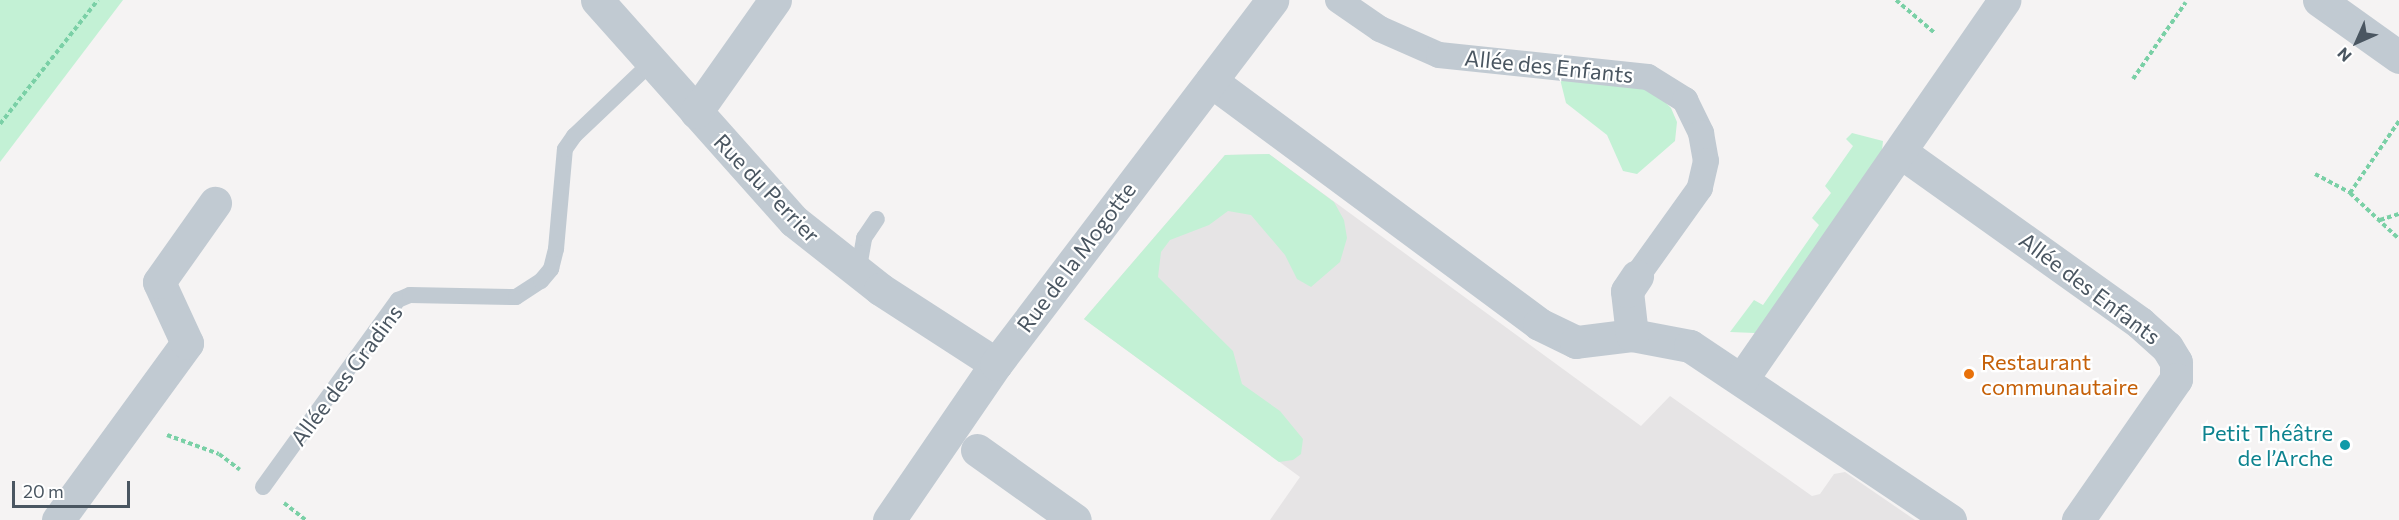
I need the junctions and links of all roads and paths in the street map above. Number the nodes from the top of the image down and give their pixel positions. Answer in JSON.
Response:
{"nodes":[{"id":1,"x":98,"y":0,"type":"edge"},
{"id":2,"x":597,"y":0,"type":"edge"},
{"id":3,"x":775,"y":0,"type":"edge"},
{"id":4,"x":1272,"y":0,"type":"edge"},
{"id":5,"x":1338,"y":0,"type":"edge"},
{"id":6,"x":2004,"y":0,"type":"edge"},
{"id":7,"x":2319,"y":0,"type":"edge"},
{"id":8,"x":2187,"y":2,"type":"dead end"},
{"id":9,"x":2399,"y":57,"type":"edge"},
{"id":10,"x":652,"y":62,"type":"junction"},
{"id":11,"x":2133,"y":79,"type":"dead end"},
{"id":12,"x":1210,"y":81,"type":"junction"},
{"id":13,"x":696,"y":112,"type":"junction"},
{"id":14,"x":2399,"y":121,"type":"edge"},
{"id":15,"x":0,"y":124,"type":"edge"},
{"id":16,"x":1902,"y":153,"type":"junction"},
{"id":17,"x":2315,"y":174,"type":"dead end"},
{"id":18,"x":2350,"y":193,"type":"junction"},
{"id":19,"x":215,"y":203,"type":"dead end"},
{"id":20,"x":2399,"y":214,"type":"edge"},
{"id":21,"x":877,"y":219,"type":"dead end"},
{"id":22,"x":2379,"y":220,"type":"junction"},
{"id":23,"x":2399,"y":239,"type":"edge"},
{"id":24,"x":858,"y":273,"type":"junction"},
{"id":25,"x":1637,"y":276,"type":"joint"},
{"id":26,"x":1632,"y":335,"type":"junction"},
{"id":27,"x":996,"y":364,"type":"junction"},
{"id":28,"x":1742,"y":379,"type":"junction"},
{"id":29,"x":124,"y":429,"type":"junction"},
{"id":30,"x":977,"y":450,"type":"dead end"},
{"id":31,"x":263,"y":487,"type":"junction"},
{"id":32,"x":58,"y":520,"type":"edge"},
{"id":33,"x":306,"y":520,"type":"edge"},
{"id":34,"x":889,"y":520,"type":"edge"},
{"id":35,"x":1075,"y":520,"type":"edge"},
{"id":36,"x":1950,"y":520,"type":"edge"},
{"id":37,"x":2078,"y":520,"type":"edge"}],
"edges":[{"from":1,"to":15,"type":"path"},
{"from":2,"to":10,"type":"street","name":"Rue du Perrier"},
{"from":3,"to":13,"type":"street"},
{"from":4,"to":12,"type":"street","name":"Rue de la Mogotte"},
{"from":5,"to":25,"type":"street","name":"Allée des Enfants"},
{"from":6,"to":16,"type":"street"},
{"from":7,"to":9,"type":"street"},
{"from":8,"to":11,"type":"path"},
{"from":10,"to":13,"type":"street","name":"Rue du Perrier"},
{"from":10,"to":31,"type":"lane","name":"Allée des Gradins"},
{"from":12,"to":26,"type":"street"},
{"from":12,"to":27,"type":"street","name":"Rue de la Mogotte"},
{"from":13,"to":24,"type":"street","name":"Rue du Perrier"},
{"from":14,"to":18,"type":"path"},
{"from":16,"to":28,"type":"street"},
{"from":16,"to":37,"type":"street","name":"Allée des Enfants"},
{"from":17,"to":18,"type":"path"},
{"from":18,"to":22,"type":"path"},
{"from":19,"to":29,"type":"street"},
{"from":20,"to":22,"type":"path"},
{"from":21,"to":24,"type":"lane"},
{"from":22,"to":23,"type":"path"},
{"from":24,"to":27,"type":"street","name":"Rue du Perrier"},
{"from":25,"to":26,"type":"street","name":"Allée des Enfants"},
{"from":26,"to":28,"type":"street"},
{"from":27,"to":34,"type":"street","name":"Rue de la Mogotte"},
{"from":28,"to":36,"type":"street"},
{"from":29,"to":31,"type":"path"},
{"from":29,"to":32,"type":"street"},
{"from":30,"to":35,"type":"street"},
{"from":31,"to":33,"type":"path"}]}
